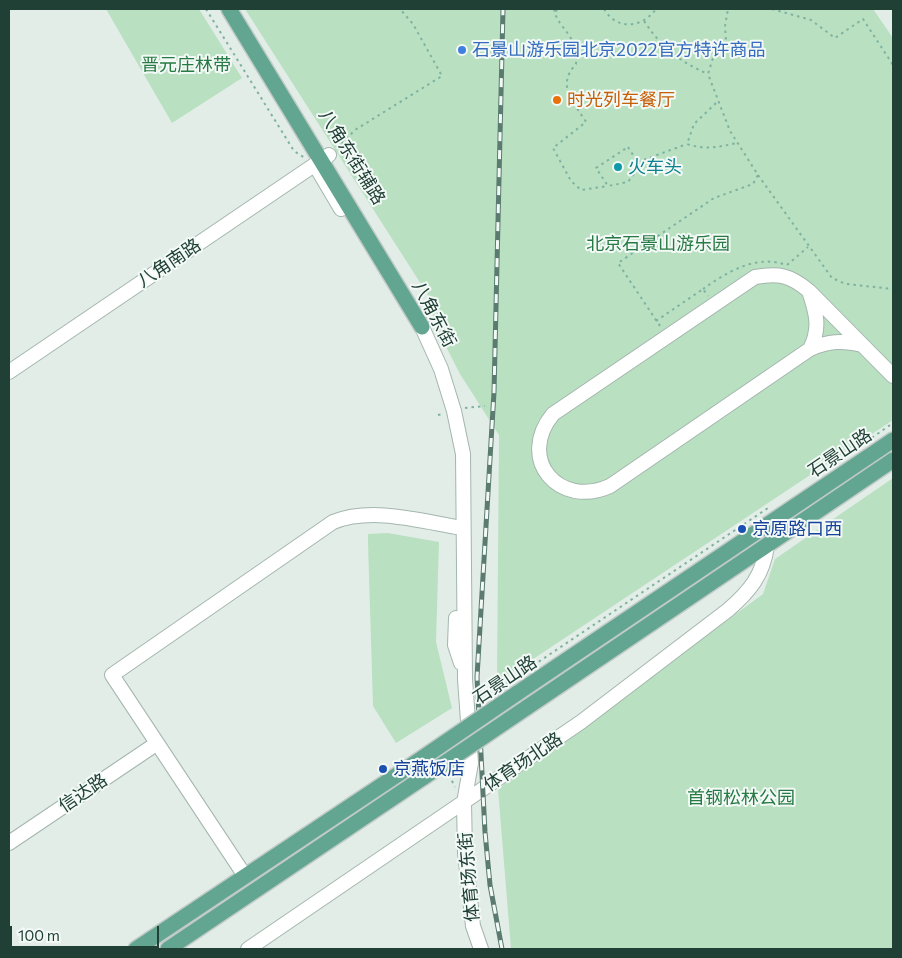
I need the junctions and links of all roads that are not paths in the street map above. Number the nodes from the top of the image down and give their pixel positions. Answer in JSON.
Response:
{"nodes":[{"id":1,"x":219,"y":9,"type":"edge"},
{"id":2,"x":229,"y":9,"type":"edge"},
{"id":3,"x":239,"y":9,"type":"edge"},
{"id":4,"x":322,"y":160,"type":"junction"},
{"id":5,"x":809,"y":291,"type":"junction"},
{"id":6,"x":422,"y":327,"type":"joint"},
{"id":7,"x":863,"y":346,"type":"junction"},
{"id":8,"x":810,"y":349,"type":"junction"},
{"id":9,"x":9,"y":372,"type":"edge"},
{"id":10,"x":893,"y":376,"type":"edge"},
{"id":11,"x":893,"y":440,"type":"edge"},
{"id":12,"x":893,"y":460,"type":"edge"},
{"id":13,"x":456,"y":526,"type":"junction"},
{"id":14,"x":767,"y":546,"type":"junction"},
{"id":15,"x":465,"y":680,"type":"junction"},
{"id":16,"x":156,"y":744,"type":"junction"},
{"id":17,"x":461,"y":798,"type":"junction"},
{"id":18,"x":9,"y":843,"type":"edge"},
{"id":19,"x":245,"y":876,"type":"junction"},
{"id":20,"x":136,"y":949,"type":"edge"},
{"id":21,"x":168,"y":949,"type":"edge"},
{"id":22,"x":248,"y":949,"type":"edge"},
{"id":23,"x":481,"y":949,"type":"edge"}],
"edges":[{"from":1,"to":4,"type":"main road","name":"八角东街"},
{"from":2,"to":4,"type":"main road","name":"八角东街"},
{"from":3,"to":4,"type":"main road","name":"八角东街辅路"},
{"from":4,"to":6,"type":"main road","name":"八角东街"},
{"from":4,"to":9,"type":"street","name":"八角南路"},
{"from":4,"to":13,"type":"street","name":"八角东街"},
{"from":5,"to":7,"type":"street"},
{"from":5,"to":8,"type":"street"},
{"from":5,"to":8,"type":"street"},
{"from":6,"to":15,"type":"street","name":"八角东街"},
{"from":7,"to":8,"type":"street"},
{"from":7,"to":10,"type":"street"},
{"from":11,"to":19,"type":"main road","name":"石景山路","bridge":true},
{"from":12,"to":14,"type":"main road","name":"石景山路"},
{"from":13,"to":15,"type":"street","name":"八角东街"},
{"from":13,"to":16,"type":"street"},
{"from":14,"to":17,"type":"street","name":"体育场北路"},
{"from":14,"to":21,"type":"main road","name":"石景山路","bridge":true},
{"from":15,"to":17,"type":"street","name":"八角东街"},
{"from":16,"to":18,"type":"street","name":"信达路"},
{"from":16,"to":19,"type":"street"},
{"from":17,"to":22,"type":"street","name":"体育场北路"},
{"from":17,"to":23,"type":"street","name":"体育场东街"},
{"from":19,"to":20,"type":"main road","name":"石景山路"}]}
